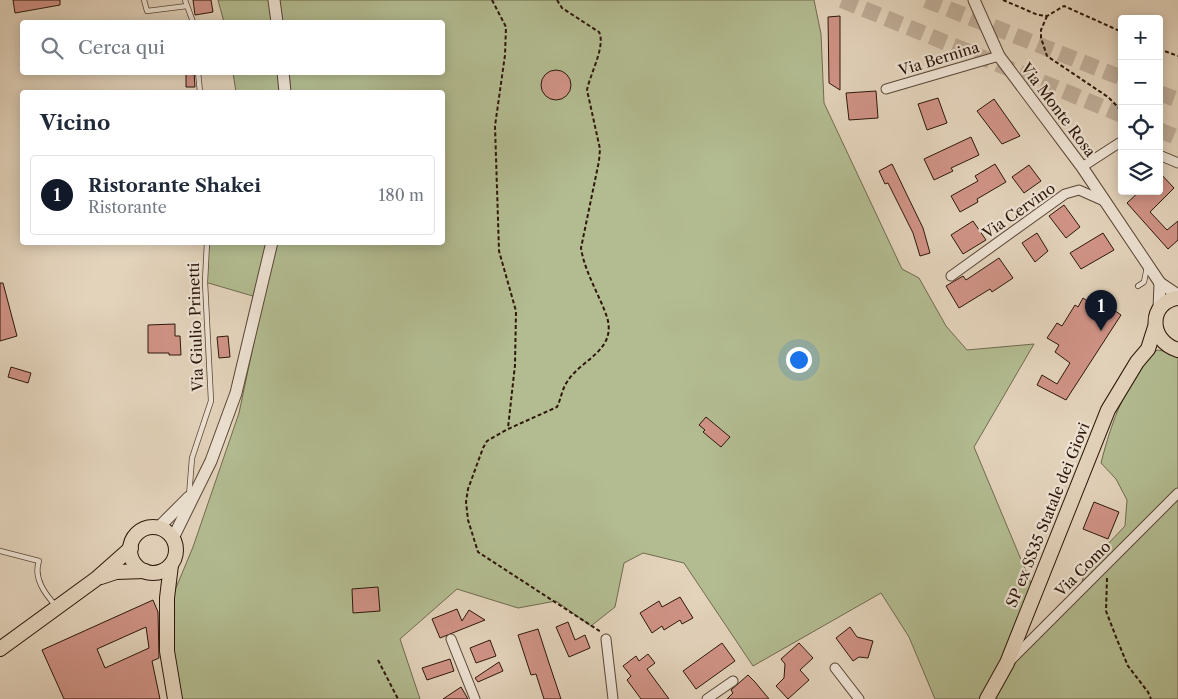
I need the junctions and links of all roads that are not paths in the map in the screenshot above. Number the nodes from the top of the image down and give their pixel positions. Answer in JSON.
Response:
{"nodes":[{"id":1,"x":144,"y":0,"type":"edge"},
{"id":2,"x":185,"y":0,"type":"edge"},
{"id":3,"x":274,"y":0,"type":"edge"},
{"id":4,"x":974,"y":0,"type":"edge"},
{"id":5,"x":186,"y":6,"type":"junction"},
{"id":6,"x":192,"y":20,"type":"edge"},
{"id":7,"x":277,"y":20,"type":"edge"},
{"id":8,"x":999,"y":56,"type":"junction"},
{"id":9,"x":198,"y":75,"type":"edge"},
{"id":10,"x":283,"y":75,"type":"edge"},
{"id":11,"x":886,"y":89,"type":"dead end"},
{"id":12,"x":200,"y":90,"type":"edge"},
{"id":13,"x":285,"y":90,"type":"edge"},
{"id":14,"x":1118,"y":144,"type":"edge"},
{"id":15,"x":1163,"y":157,"type":"edge"},
{"id":16,"x":1178,"y":163,"type":"edge"},
{"id":17,"x":1082,"y":167,"type":"junction"},
{"id":18,"x":1108,"y":203,"type":"junction"},
{"id":19,"x":207,"y":245,"type":"edge"},
{"id":20,"x":271,"y":245,"type":"edge"},
{"id":21,"x":1148,"y":266,"type":"junction"},
{"id":22,"x":951,"y":276,"type":"dead end"},
{"id":23,"x":1160,"y":283,"type":"junction"},
{"id":24,"x":1138,"y":286,"type":"dead end"},
{"id":25,"x":1178,"y":297,"type":"edge"},
{"id":26,"x":1159,"y":310,"type":"junction"},
{"id":27,"x":1155,"y":327,"type":"junction"},
{"id":28,"x":1174,"y":348,"type":"edge"},
{"id":29,"x":1148,"y":349,"type":"junction"},
{"id":30,"x":1178,"y":493,"type":"edge"},
{"id":31,"x":191,"y":495,"type":"junction"},
{"id":32,"x":158,"y":528,"type":"junction"},
{"id":33,"x":173,"y":538,"type":"junction"},
{"id":34,"x":131,"y":548,"type":"junction"},
{"id":35,"x":0,"y":551,"type":"edge"},
{"id":36,"x":171,"y":565,"type":"junction"},
{"id":37,"x":149,"y":572,"type":"junction"},
{"id":38,"x":96,"y":579,"type":"junction"},
{"id":39,"x":167,"y":598,"type":"junction"},
{"id":40,"x":56,"y":607,"type":"junction"},
{"id":41,"x":606,"y":639,"type":"road end"},
{"id":42,"x":451,"y":640,"type":"dead end"},
{"id":43,"x":0,"y":649,"type":"edge"},
{"id":44,"x":1007,"y":663,"type":"junction"},
{"id":45,"x":836,"y":668,"type":"dead end"},
{"id":46,"x":734,"y":681,"type":"dead end"},
{"id":47,"x":176,"y":699,"type":"edge"},
{"id":48,"x":475,"y":699,"type":"edge"},
{"id":49,"x":613,"y":699,"type":"edge"},
{"id":50,"x":707,"y":699,"type":"edge"},
{"id":51,"x":859,"y":699,"type":"edge"},
{"id":52,"x":987,"y":699,"type":"edge"}],
"edges":[{"from":1,"to":5,"type":"lane"},
{"from":2,"to":5,"type":"lane"},
{"from":3,"to":7,"type":"street"},
{"from":4,"to":8,"type":"street","name":"Via Monte Rosa"},
{"from":5,"to":6,"type":"lane"},
{"from":8,"to":11,"type":"street","name":"Via Bernina"},
{"from":8,"to":17,"type":"street","name":"Via Monte Rosa"},
{"from":9,"to":12,"type":"lane"},
{"from":10,"to":13,"type":"street"},
{"from":14,"to":17,"type":"street"},
{"from":15,"to":16,"type":"street"},
{"from":17,"to":18,"type":"street","name":"Via Monte Rosa"},
{"from":18,"to":21,"type":"street","name":"Via Monte Rosa"},
{"from":18,"to":22,"type":"street","name":"Via Cervino"},
{"from":19,"to":31,"type":"lane","name":"Via Giulio Prinetti"},
{"from":20,"to":31,"type":"street"},
{"from":21,"to":23,"type":"street","name":"Via Monte Rosa"},
{"from":21,"to":24,"type":"lane"},
{"from":23,"to":25,"type":"street","name":"Via Monte Rosa"},
{"from":23,"to":26,"type":"street"},
{"from":25,"to":26,"type":"main road"},
{"from":26,"to":27,"type":"main road","name":"SP ex SS35 Statale dei Giovi"},
{"from":27,"to":28,"type":"main road"},
{"from":27,"to":29,"type":"main road","name":"SP ex SS35 Statale dei Giovi"},
{"from":28,"to":29,"type":"main road"},
{"from":29,"to":44,"type":"main road","name":"SP ex SS35 Statale dei Giovi"},
{"from":30,"to":44,"type":"street","name":"Via Como"},
{"from":31,"to":32,"type":"street"},
{"from":31,"to":33,"type":"street"},
{"from":32,"to":33,"type":"main road"},
{"from":32,"to":34,"type":"main road"},
{"from":33,"to":36,"type":"main road"},
{"from":34,"to":37,"type":"main road"},
{"from":34,"to":38,"type":"main road"},
{"from":35,"to":40,"type":"lane"},
{"from":36,"to":37,"type":"main road"},
{"from":36,"to":39,"type":"main road"},
{"from":37,"to":38,"type":"main road"},
{"from":37,"to":39,"type":"main road"},
{"from":38,"to":40,"type":"main road"},
{"from":39,"to":47,"type":"main road"},
{"from":40,"to":43,"type":"main road"},
{"from":41,"to":49,"type":"street"},
{"from":42,"to":48,"type":"street"},
{"from":44,"to":52,"type":"main road","name":"SP ex SS35 Statale dei Giovi"},
{"from":45,"to":51,"type":"street"},
{"from":46,"to":50,"type":"street"}]}
